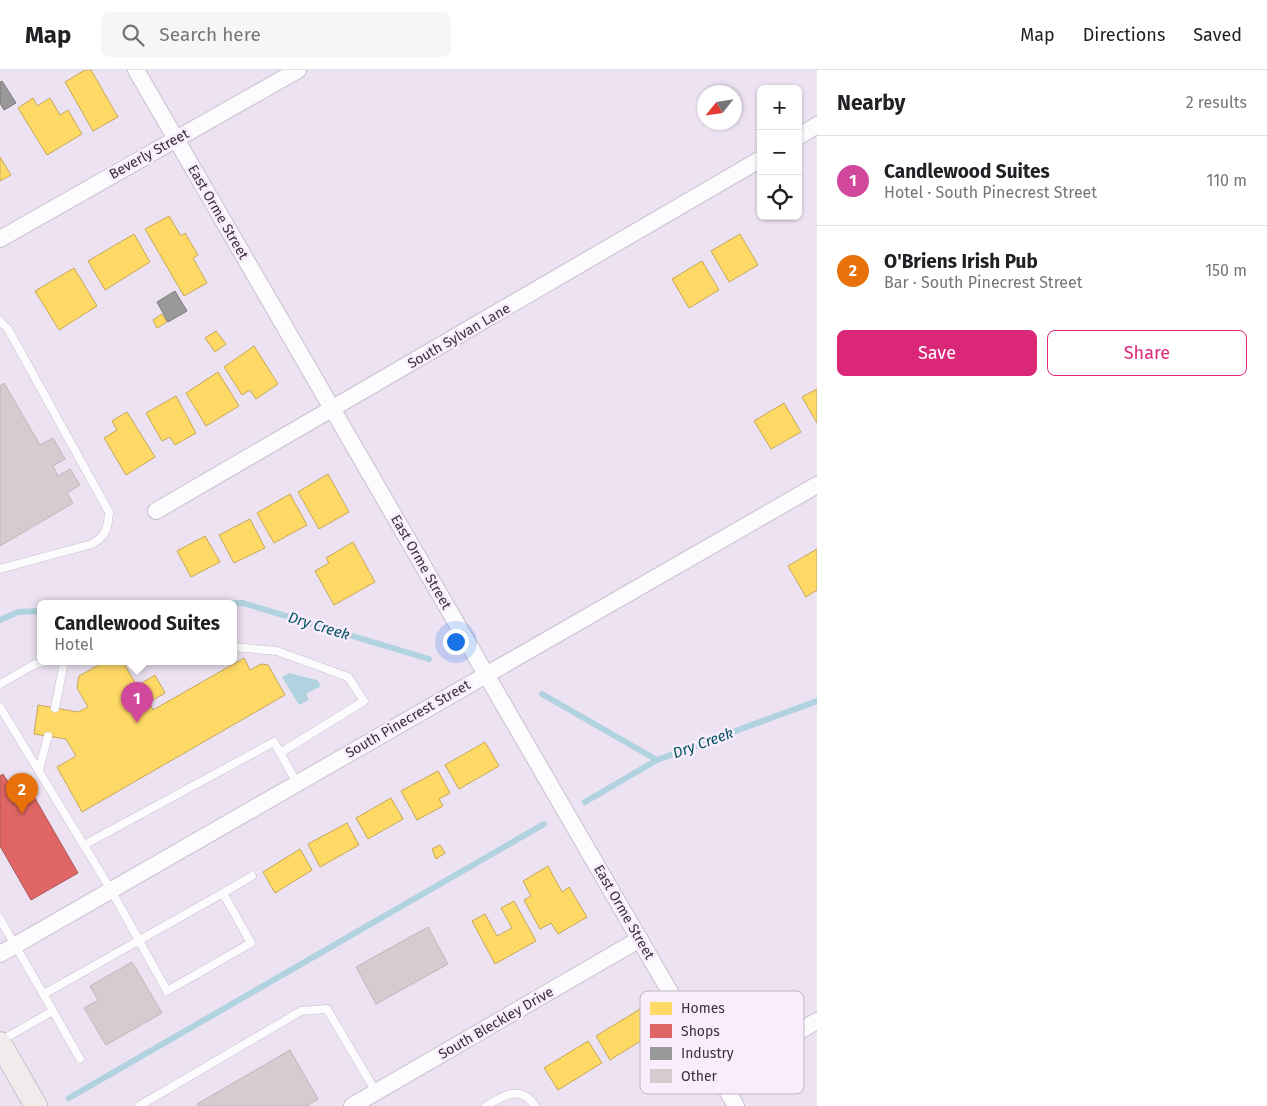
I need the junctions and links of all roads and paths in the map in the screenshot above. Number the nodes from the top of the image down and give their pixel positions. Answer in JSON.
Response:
{"nodes":[{"id":1,"x":136,"y":70,"type":"edge"},
{"id":2,"x":298,"y":70,"type":"edge"},
{"id":3,"x":817,"y":125,"type":"edge"},
{"id":4,"x":802,"y":134,"type":"edge"},
{"id":5,"x":176,"y":139,"type":"junction"},
{"id":6,"x":757,"y":161,"type":"edge"},
{"id":7,"x":0,"y":239,"type":"edge"},
{"id":8,"x":0,"y":321,"type":"edge"},
{"id":9,"x":332,"y":409,"type":"junction"},
{"id":10,"x":817,"y":485,"type":"edge"},
{"id":11,"x":156,"y":511,"type":"dead end"},
{"id":12,"x":0,"y":569,"type":"edge"},
{"id":13,"x":237,"y":647,"type":"edge"},
{"id":14,"x":37,"y":664,"type":"edge"},
{"id":15,"x":63,"y":665,"type":"edge"},
{"id":16,"x":485,"y":674,"type":"junction"},
{"id":17,"x":0,"y":684,"type":"edge"},
{"id":18,"x":0,"y":707,"type":"edge"},
{"id":19,"x":55,"y":708,"type":"dead end"},
{"id":20,"x":48,"y":736,"type":"dead end"},
{"id":21,"x":280,"y":753,"type":"junction"},
{"id":22,"x":39,"y":770,"type":"junction"},
{"id":23,"x":298,"y":783,"type":"junction"},
{"id":24,"x":84,"y":845,"type":"junction"},
{"id":25,"x":252,"y":876,"type":"dead end"},
{"id":26,"x":111,"y":890,"type":"junction"},
{"id":27,"x":223,"y":893,"type":"junction"},
{"id":28,"x":0,"y":919,"type":"edge"},
{"id":29,"x":640,"y":939,"type":"junction"},
{"id":30,"x":138,"y":940,"type":"junction"},
{"id":31,"x":15,"y":946,"type":"junction"},
{"id":32,"x":0,"y":954,"type":"edge"},
{"id":33,"x":670,"y":991,"type":"edge"},
{"id":34,"x":44,"y":994,"type":"junction"},
{"id":35,"x":53,"y":1011,"type":"junction"},
{"id":36,"x":817,"y":1021,"type":"edge"},
{"id":37,"x":804,"y":1028,"type":"edge"},
{"id":38,"x":0,"y":1042,"type":"edge"},
{"id":39,"x":80,"y":1059,"type":"dead end"},
{"id":40,"x":376,"y":1092,"type":"junction"},
{"id":41,"x":729,"y":1094,"type":"edge"},
{"id":42,"x":36,"y":1106,"type":"edge"},
{"id":43,"x":139,"y":1106,"type":"edge"},
{"id":44,"x":352,"y":1106,"type":"edge"},
{"id":45,"x":486,"y":1106,"type":"edge"},
{"id":46,"x":535,"y":1106,"type":"edge"},
{"id":47,"x":736,"y":1106,"type":"edge"}],
"edges":[{"from":1,"to":5,"type":"street","name":"East Orme Street"},
{"from":2,"to":5,"type":"street","name":"Beverly Street"},
{"from":3,"to":4,"type":"street"},
{"from":5,"to":7,"type":"street","name":"Beverly Street"},
{"from":5,"to":9,"type":"street","name":"East Orme Street"},
{"from":6,"to":9,"type":"street","name":"South Sylvan Lane"},
{"from":8,"to":12,"type":"lane"},
{"from":9,"to":11,"type":"street","name":"South Sylvan Lane"},
{"from":9,"to":16,"type":"street","name":"East Orme Street"},
{"from":10,"to":16,"type":"street","name":"South Pinecrest Street"},
{"from":13,"to":21,"type":"lane"},
{"from":14,"to":17,"type":"lane"},
{"from":15,"to":19,"type":"lane"},
{"from":16,"to":23,"type":"street","name":"South Pinecrest Street"},
{"from":16,"to":29,"type":"street","name":"East Orme Street"},
{"from":18,"to":22,"type":"lane"},
{"from":20,"to":22,"type":"lane"},
{"from":21,"to":23,"type":"lane"},
{"from":21,"to":24,"type":"lane"},
{"from":22,"to":24,"type":"lane"},
{"from":23,"to":26,"type":"street","name":"South Pinecrest Street"},
{"from":24,"to":26,"type":"lane"},
{"from":25,"to":27,"type":"lane"},
{"from":26,"to":30,"type":"lane"},
{"from":26,"to":31,"type":"street","name":"South Pinecrest Street"},
{"from":27,"to":30,"type":"lane"},
{"from":27,"to":30,"type":"lane"},
{"from":28,"to":31,"type":"lane"},
{"from":29,"to":33,"type":"street","name":"East Orme Street"},
{"from":29,"to":40,"type":"street","name":"South Bleckley Drive"},
{"from":30,"to":34,"type":"lane"},
{"from":31,"to":32,"type":"street","name":"South Pinecrest Street"},
{"from":31,"to":34,"type":"lane"},
{"from":34,"to":35,"type":"lane"},
{"from":35,"to":38,"type":"lane"},
{"from":35,"to":39,"type":"lane"},
{"from":36,"to":37,"type":"street"},
{"from":38,"to":42,"type":"main road"},
{"from":40,"to":43,"type":"lane"},
{"from":40,"to":44,"type":"street","name":"South Bleckley Drive"},
{"from":41,"to":47,"type":"street","name":"East Orme Street"},
{"from":45,"to":46,"type":"lane"}]}
